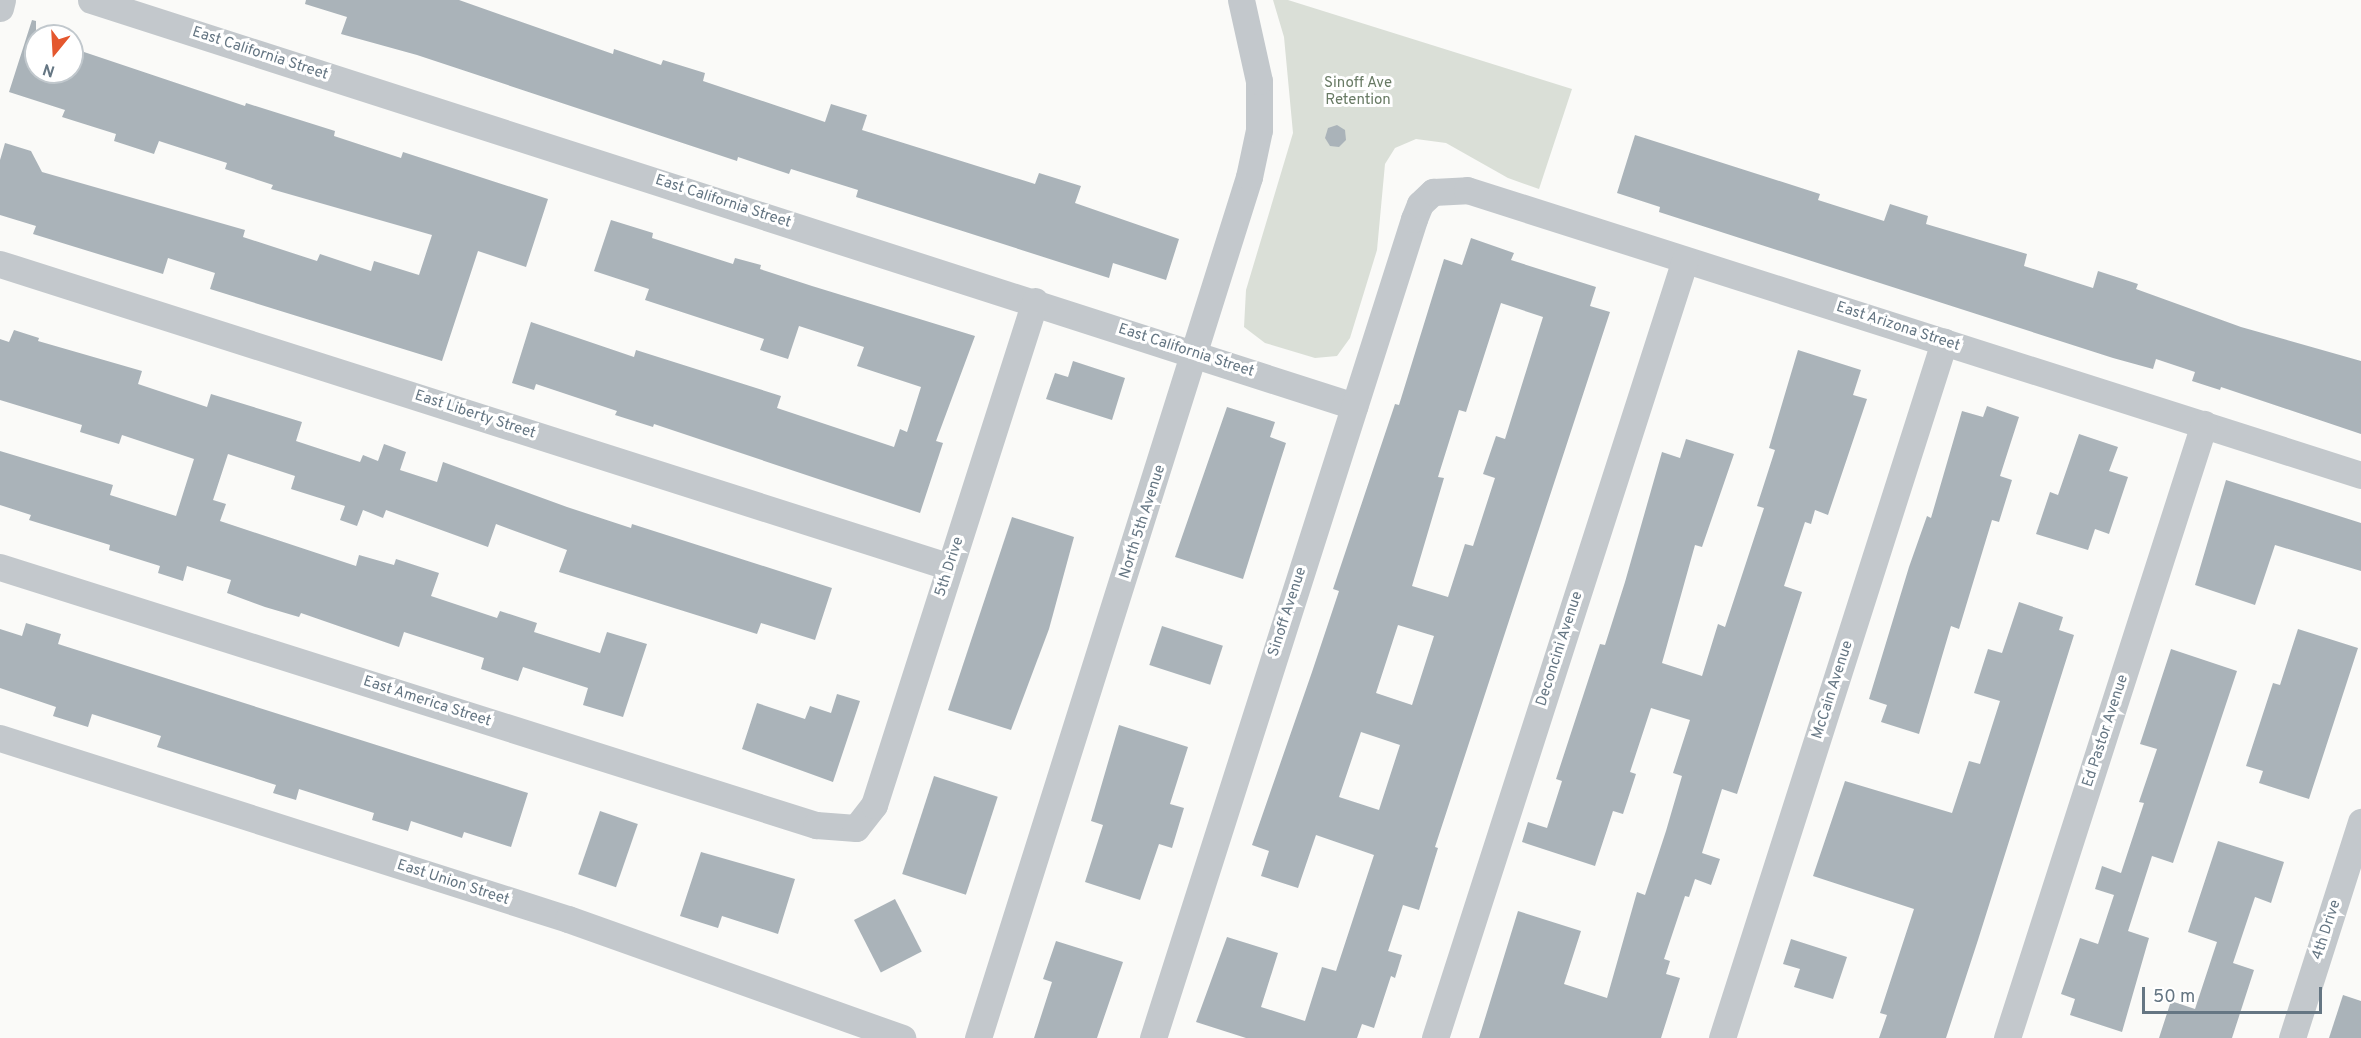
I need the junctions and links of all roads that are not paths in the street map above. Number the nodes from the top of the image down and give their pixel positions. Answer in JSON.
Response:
{"nodes":[{"id":1,"x":2,"y":0,"type":"edge"},
{"id":2,"x":91,"y":0,"type":"edge"},
{"id":3,"x":1240,"y":0,"type":"edge"},
{"id":4,"x":0,"y":8,"type":"edge"},
{"id":5,"x":1433,"y":192,"type":"joint"},
{"id":6,"x":1685,"y":260,"type":"junction"},
{"id":7,"x":0,"y":264,"type":"edge"},
{"id":8,"x":1035,"y":301,"type":"junction"},
{"id":9,"x":1944,"y":342,"type":"junction"},
{"id":10,"x":1196,"y":354,"type":"junction"},
{"id":11,"x":1354,"y":406,"type":"junction"},
{"id":12,"x":2204,"y":424,"type":"junction"},
{"id":13,"x":2361,"y":475,"type":"edge"},
{"id":14,"x":0,"y":567,"type":"edge"},
{"id":15,"x":950,"y":567,"type":"junction"},
{"id":16,"x":0,"y":738,"type":"edge"},
{"id":17,"x":2361,"y":822,"type":"edge"},
{"id":18,"x":856,"y":828,"type":"joint"},
{"id":19,"x":902,"y":1038,"type":"edge"},
{"id":20,"x":978,"y":1038,"type":"edge"},
{"id":21,"x":1153,"y":1038,"type":"edge"},
{"id":22,"x":1435,"y":1038,"type":"edge"},
{"id":23,"x":1722,"y":1038,"type":"edge"},
{"id":24,"x":2007,"y":1038,"type":"edge"},
{"id":25,"x":2292,"y":1038,"type":"edge"}],
"edges":[{"from":1,"to":4,"type":"street"},
{"from":2,"to":8,"type":"street","name":"East California Street"},
{"from":3,"to":10,"type":"street","name":"North 5th Avenue"},
{"from":5,"to":6,"type":"street","name":"East Arizona Street"},
{"from":5,"to":11,"type":"street","name":"Sinoff Avenue"},
{"from":6,"to":9,"type":"street","name":"East Arizona Street"},
{"from":6,"to":22,"type":"street","name":"Deconcini Avenue"},
{"from":7,"to":15,"type":"street","name":"East Liberty Street"},
{"from":8,"to":10,"type":"street","name":"East California Street"},
{"from":8,"to":15,"type":"street","name":"5th Drive"},
{"from":9,"to":12,"type":"street","name":"East Arizona Street"},
{"from":9,"to":23,"type":"street","name":"McCain Avenue"},
{"from":10,"to":11,"type":"street","name":"East California Street"},
{"from":10,"to":20,"type":"street","name":"North 5th Avenue"},
{"from":11,"to":21,"type":"street","name":"Sinoff Avenue"},
{"from":12,"to":13,"type":"street","name":"East Arizona Street"},
{"from":12,"to":24,"type":"street","name":"Ed Pastor Avenue"},
{"from":14,"to":18,"type":"street","name":"East America Street"},
{"from":15,"to":18,"type":"street","name":"5th Drive"},
{"from":16,"to":19,"type":"street","name":"East Union Street"},
{"from":17,"to":25,"type":"street","name":"4th Drive"}]}
